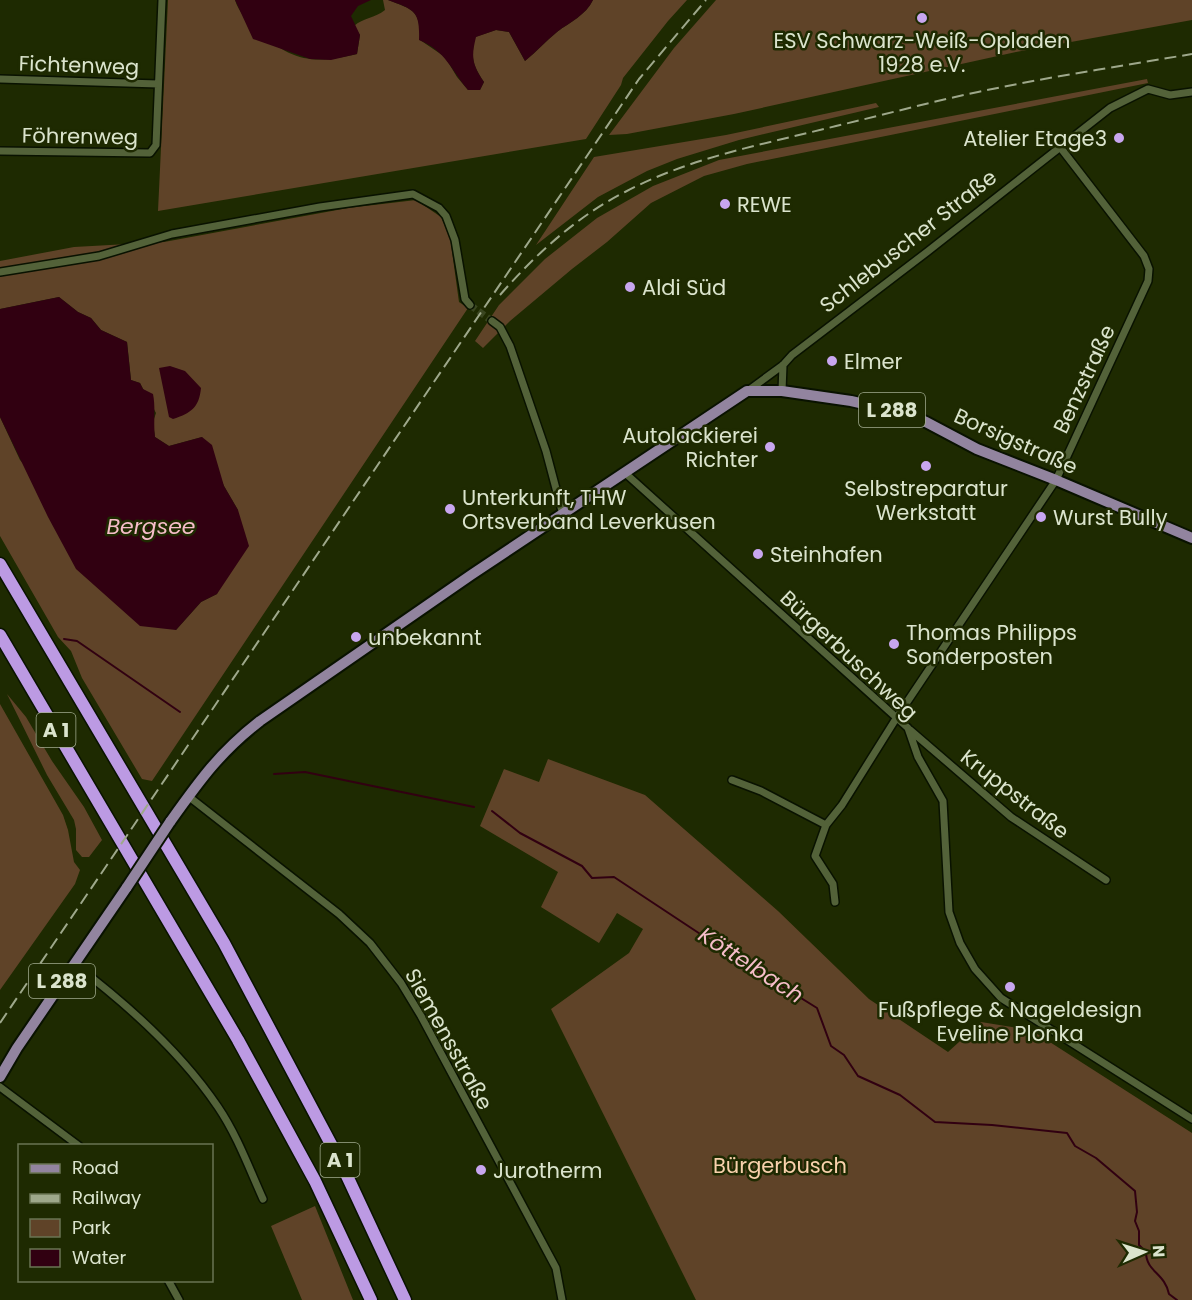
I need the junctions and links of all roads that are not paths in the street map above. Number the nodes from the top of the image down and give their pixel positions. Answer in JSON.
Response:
{"nodes":[{"id":1,"x":162,"y":0,"type":"edge"},
{"id":2,"x":0,"y":79,"type":"edge"},
{"id":3,"x":158,"y":84,"type":"junction"},
{"id":4,"x":1192,"y":92,"type":"edge"},
{"id":5,"x":1060,"y":147,"type":"junction"},
{"id":6,"x":0,"y":151,"type":"edge"},
{"id":7,"x":0,"y":272,"type":"edge"},
{"id":8,"x":470,"y":305,"type":"tunnel mouth"},
{"id":9,"x":492,"y":321,"type":"tunnel mouth"},
{"id":10,"x":783,"y":365,"type":"junction"},
{"id":11,"x":747,"y":391,"type":"junction"},
{"id":12,"x":782,"y":391,"type":"junction"},
{"id":13,"x":624,"y":472,"type":"junction"},
{"id":14,"x":1056,"y":480,"type":"junction"},
{"id":15,"x":563,"y":515,"type":"junction"},
{"id":16,"x":1192,"y":538,"type":"edge"},
{"id":17,"x":0,"y":564,"type":"edge"},
{"id":18,"x":0,"y":635,"type":"edge"},
{"id":19,"x":897,"y":717,"type":"junction"},
{"id":20,"x":908,"y":728,"type":"junction"},
{"id":21,"x":732,"y":780,"type":"dead end"},
{"id":22,"x":188,"y":796,"type":"junction"},
{"id":23,"x":826,"y":825,"type":"junction"},
{"id":24,"x":1106,"y":880,"type":"dead end"},
{"id":25,"x":835,"y":902,"type":"dead end"},
{"id":26,"x":74,"y":964,"type":"junction"},
{"id":27,"x":0,"y":1077,"type":"edge"},
{"id":28,"x":0,"y":1088,"type":"edge"},
{"id":29,"x":1192,"y":1117,"type":"edge"},
{"id":30,"x":76,"y":1144,"type":"edge"},
{"id":31,"x":263,"y":1198,"type":"dead end"},
{"id":32,"x":169,"y":1282,"type":"edge"},
{"id":33,"x":179,"y":1300,"type":"edge"},
{"id":34,"x":371,"y":1300,"type":"edge"},
{"id":35,"x":405,"y":1300,"type":"edge"},
{"id":36,"x":562,"y":1300,"type":"edge"}],
"edges":[{"from":1,"to":3,"type":"street"},
{"from":2,"to":3,"type":"street","name":"Fichtenweg"},
{"from":3,"to":6,"type":"street","name":"Föhrenweg"},
{"from":4,"to":5,"type":"street","name":"Schlebuscher Straße"},
{"from":5,"to":10,"type":"street","name":"Schlebuscher Straße"},
{"from":5,"to":14,"type":"street","name":"Benzstraße"},
{"from":7,"to":8,"type":"street"},
{"from":9,"to":15,"type":"street"},
{"from":10,"to":11,"type":"street","name":"Schlebuscher Straße"},
{"from":10,"to":12,"type":"street"},
{"from":11,"to":12,"type":"main road","name":"Borsigstraße","number":"L 288"},
{"from":11,"to":13,"type":"main road","name":"Schlebuscher Straße","number":"L 288"},
{"from":12,"to":14,"type":"main road","name":"Borsigstraße","number":"L 288"},
{"from":13,"to":15,"type":"main road","name":"Schlebuscher Straße","number":"L 288"},
{"from":13,"to":19,"type":"street","name":"Bürgerbuschweg"},
{"from":14,"to":16,"type":"main road","name":"Borsigstraße","number":"L 288"},
{"from":14,"to":19,"type":"street","name":"Benzstraße"},
{"from":15,"to":22,"type":"main road","name":"Schlebuscher Straße","number":"L 288"},
{"from":17,"to":35,"type":"highway","number":"A 1"},
{"from":18,"to":34,"type":"highway","number":"A 1"},
{"from":19,"to":20,"type":"street","name":"Bürgerbuschweg"},
{"from":19,"to":23,"type":"street","name":"Benzstraße"},
{"from":20,"to":24,"type":"street","name":"Kruppstraße"},
{"from":20,"to":29,"type":"street","name":"Bürgerbuschweg"},
{"from":21,"to":23,"type":"street"},
{"from":22,"to":26,"type":"main road","name":"Schlebuscher Straße","number":"L 288","bridge":true},
{"from":22,"to":36,"type":"street","name":"Siemensstraße"},
{"from":23,"to":25,"type":"street","name":"Benzstraße"},
{"from":26,"to":27,"type":"main road","number":"L 288"},
{"from":26,"to":31,"type":"street"},
{"from":28,"to":30,"type":"street"},
{"from":32,"to":33,"type":"street"}]}
